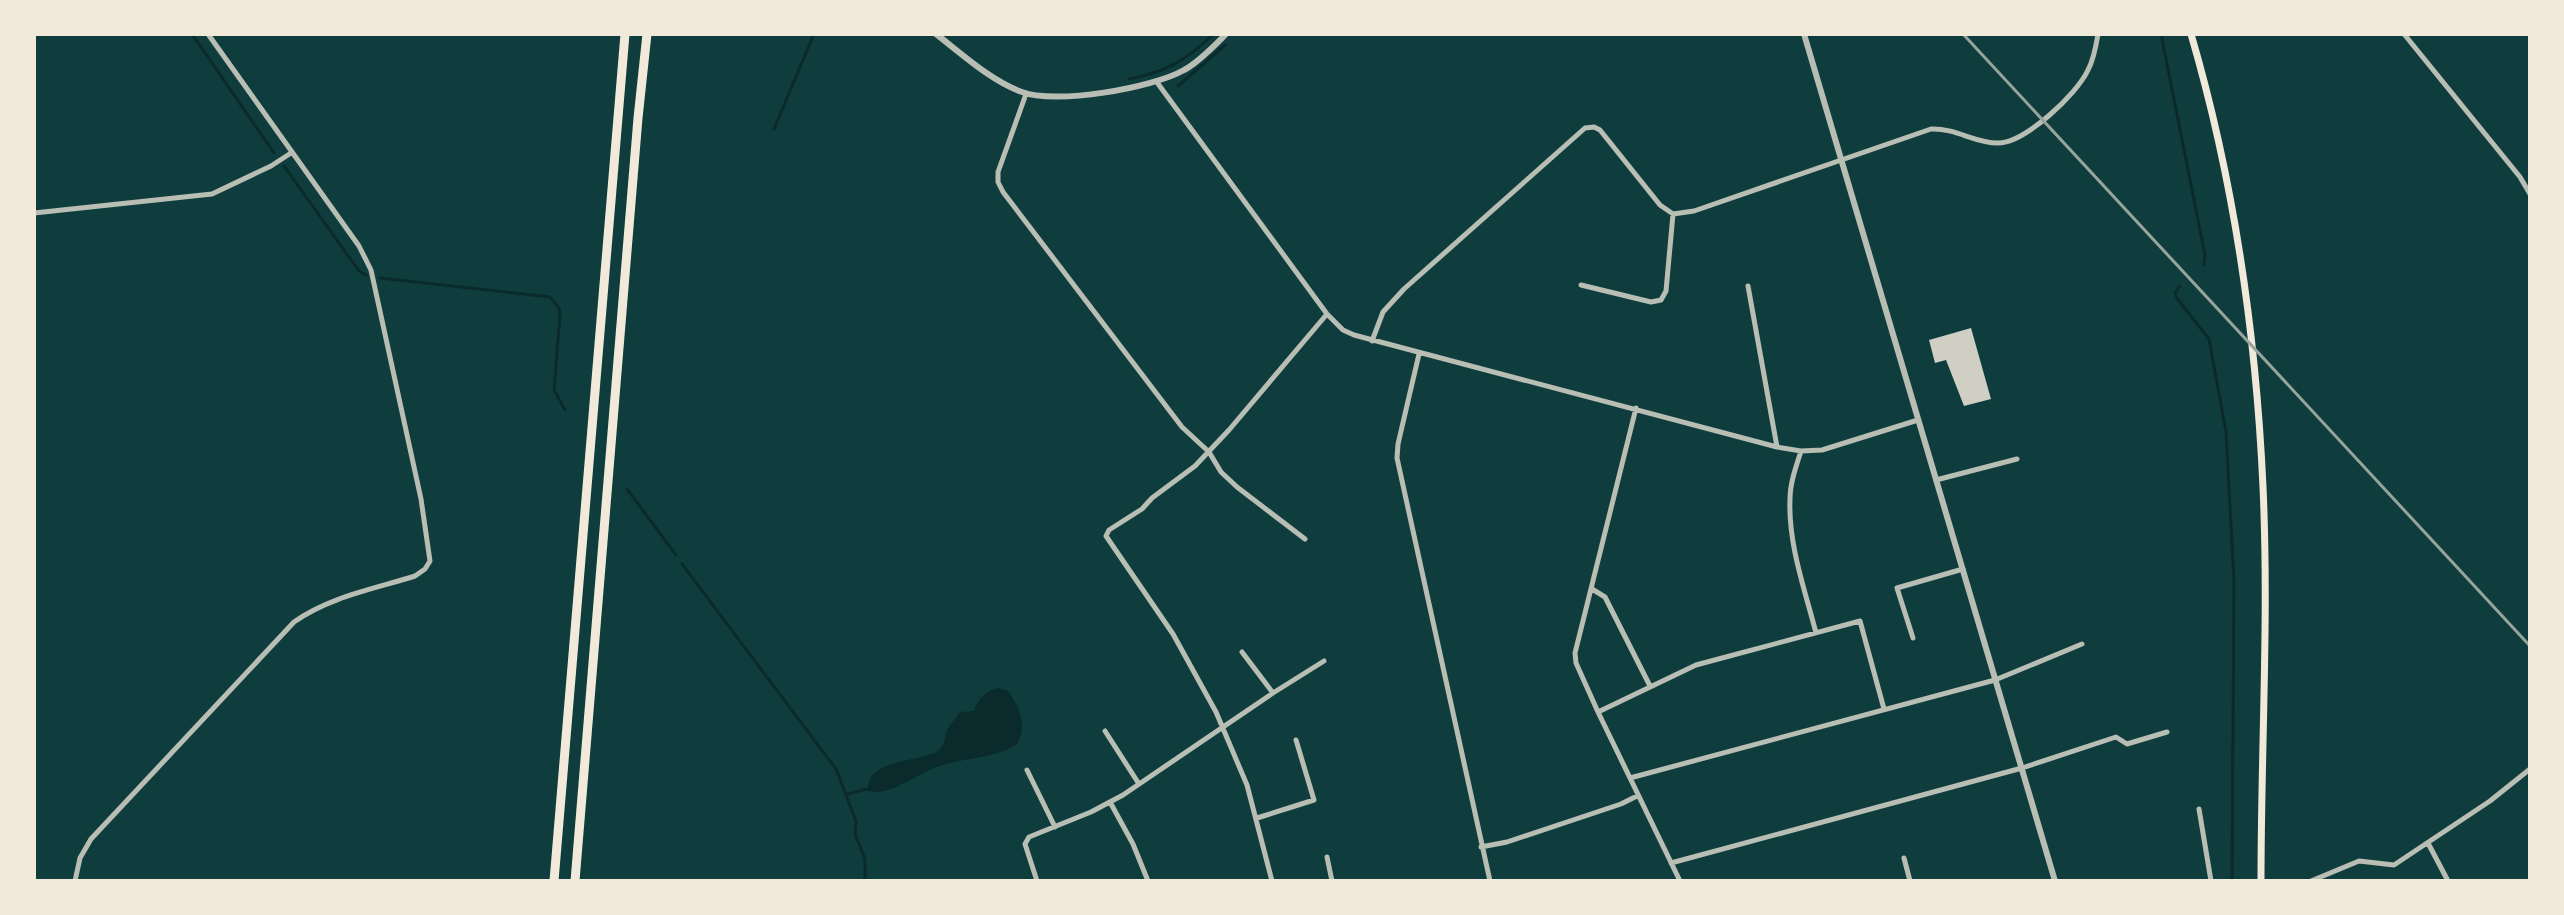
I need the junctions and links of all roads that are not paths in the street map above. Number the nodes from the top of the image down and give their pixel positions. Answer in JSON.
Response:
{"nodes":[{"id":1,"x":208,"y":34,"type":"edge"},
{"id":2,"x":625,"y":34,"type":"edge"},
{"id":3,"x":647,"y":34,"type":"edge"},
{"id":4,"x":936,"y":34,"type":"edge"},
{"id":5,"x":1226,"y":34,"type":"edge"},
{"id":6,"x":1804,"y":34,"type":"edge"},
{"id":7,"x":2098,"y":34,"type":"edge"},
{"id":8,"x":2191,"y":34,"type":"edge"},
{"id":9,"x":2404,"y":34,"type":"edge"},
{"id":10,"x":1156,"y":81,"type":"junction"},
{"id":11,"x":1026,"y":94,"type":"junction"},
{"id":12,"x":289,"y":154,"type":"junction"},
{"id":13,"x":1841,"y":158,"type":"junction"},
{"id":14,"x":2530,"y":194,"type":"edge"},
{"id":15,"x":34,"y":213,"type":"edge"},
{"id":16,"x":1673,"y":214,"type":"junction"},
{"id":17,"x":1581,"y":285,"type":"dead end"},
{"id":18,"x":1748,"y":286,"type":"dead end"},
{"id":19,"x":1327,"y":314,"type":"junction"},
{"id":20,"x":1372,"y":341,"type":"junction"},
{"id":21,"x":1419,"y":354,"type":"junction"},
{"id":22,"x":1636,"y":408,"type":"junction"},
{"id":23,"x":1918,"y":420,"type":"junction"},
{"id":24,"x":1777,"y":447,"type":"junction"},
{"id":25,"x":1801,"y":451,"type":"junction"},
{"id":26,"x":1209,"y":452,"type":"junction"},
{"id":27,"x":2017,"y":459,"type":"dead end"},
{"id":28,"x":1936,"y":480,"type":"junction"},
{"id":29,"x":1305,"y":539,"type":"dead end"},
{"id":30,"x":1963,"y":569,"type":"junction"},
{"id":31,"x":1592,"y":589,"type":"junction"},
{"id":32,"x":1816,"y":633,"type":"junction"},
{"id":33,"x":1913,"y":638,"type":"dead end"},
{"id":34,"x":2082,"y":644,"type":"dead end"},
{"id":35,"x":1242,"y":652,"type":"dead end"},
{"id":36,"x":1324,"y":661,"type":"dead end"},
{"id":37,"x":1995,"y":680,"type":"junction"},
{"id":38,"x":1650,"y":687,"type":"junction"},
{"id":39,"x":1273,"y":693,"type":"junction"},
{"id":40,"x":1884,"y":709,"type":"junction"},
{"id":41,"x":1598,"y":712,"type":"junction"},
{"id":42,"x":1223,"y":728,"type":"junction"},
{"id":43,"x":1105,"y":731,"type":"dead end"},
{"id":44,"x":2167,"y":732,"type":"dead end"},
{"id":45,"x":1296,"y":740,"type":"dead end"},
{"id":46,"x":2022,"y":768,"type":"junction"},
{"id":47,"x":2530,"y":769,"type":"edge"},
{"id":48,"x":1027,"y":770,"type":"dead end"},
{"id":49,"x":1630,"y":778,"type":"junction"},
{"id":50,"x":1139,"y":785,"type":"junction"},
{"id":51,"x":1637,"y":796,"type":"junction"},
{"id":52,"x":1110,"y":802,"type":"junction"},
{"id":53,"x":2199,"y":809,"type":"dead end"},
{"id":54,"x":1257,"y":818,"type":"junction"},
{"id":55,"x":1055,"y":827,"type":"junction"},
{"id":56,"x":2428,"y":843,"type":"junction"},
{"id":57,"x":1481,"y":847,"type":"junction"},
{"id":58,"x":1327,"y":857,"type":"dead end"},
{"id":59,"x":1904,"y":858,"type":"dead end"},
{"id":60,"x":1671,"y":863,"type":"junction"},
{"id":61,"x":2261,"y":880,"type":"edge"},
{"id":62,"x":75,"y":881,"type":"edge"},
{"id":63,"x":554,"y":881,"type":"edge"},
{"id":64,"x":575,"y":881,"type":"edge"},
{"id":65,"x":1037,"y":881,"type":"edge"},
{"id":66,"x":1148,"y":881,"type":"edge"},
{"id":67,"x":1272,"y":881,"type":"edge"},
{"id":68,"x":1332,"y":881,"type":"edge"},
{"id":69,"x":1490,"y":881,"type":"edge"},
{"id":70,"x":1680,"y":881,"type":"edge"},
{"id":71,"x":1910,"y":881,"type":"edge"},
{"id":72,"x":2055,"y":881,"type":"edge"},
{"id":73,"x":2211,"y":881,"type":"edge"},
{"id":74,"x":2311,"y":881,"type":"edge"},
{"id":75,"x":2448,"y":881,"type":"edge"}],
"edges":[{"from":1,"to":12,"type":"street"},
{"from":2,"to":63,"type":"highway"},
{"from":3,"to":64,"type":"highway"},
{"from":4,"to":11,"type":"street"},
{"from":5,"to":10,"type":"street"},
{"from":6,"to":13,"type":"street"},
{"from":7,"to":13,"type":"street"},
{"from":8,"to":61,"type":"main road"},
{"from":9,"to":14,"type":"street"},
{"from":10,"to":11,"type":"street"},
{"from":10,"to":19,"type":"street"},
{"from":11,"to":26,"type":"street"},
{"from":12,"to":15,"type":"street"},
{"from":12,"to":62,"type":"street"},
{"from":13,"to":16,"type":"street"},
{"from":13,"to":23,"type":"street"},
{"from":16,"to":17,"type":"street"},
{"from":16,"to":20,"type":"street"},
{"from":18,"to":24,"type":"street"},
{"from":19,"to":20,"type":"street"},
{"from":19,"to":26,"type":"street"},
{"from":20,"to":21,"type":"street"},
{"from":21,"to":22,"type":"street"},
{"from":21,"to":57,"type":"street"},
{"from":22,"to":24,"type":"street"},
{"from":22,"to":31,"type":"street"},
{"from":23,"to":25,"type":"street"},
{"from":23,"to":28,"type":"street"},
{"from":24,"to":25,"type":"street"},
{"from":25,"to":32,"type":"street"},
{"from":26,"to":29,"type":"street"},
{"from":26,"to":42,"type":"street"},
{"from":27,"to":28,"type":"street"},
{"from":28,"to":30,"type":"street"},
{"from":30,"to":33,"type":"street"},
{"from":30,"to":37,"type":"street"},
{"from":31,"to":38,"type":"street"},
{"from":31,"to":41,"type":"street"},
{"from":32,"to":38,"type":"street"},
{"from":32,"to":40,"type":"street"},
{"from":34,"to":37,"type":"street"},
{"from":35,"to":39,"type":"street"},
{"from":36,"to":39,"type":"street"},
{"from":37,"to":40,"type":"street"},
{"from":37,"to":46,"type":"street"},
{"from":38,"to":41,"type":"street"},
{"from":39,"to":42,"type":"street"},
{"from":40,"to":49,"type":"street"},
{"from":41,"to":49,"type":"street"},
{"from":42,"to":50,"type":"street"},
{"from":42,"to":54,"type":"street"},
{"from":43,"to":50,"type":"street"},
{"from":44,"to":46,"type":"street"},
{"from":45,"to":54,"type":"street"},
{"from":46,"to":60,"type":"street"},
{"from":46,"to":72,"type":"street"},
{"from":47,"to":56,"type":"street"},
{"from":48,"to":55,"type":"street"},
{"from":49,"to":51,"type":"street"},
{"from":50,"to":52,"type":"street"},
{"from":51,"to":57,"type":"street"},
{"from":51,"to":60,"type":"street"},
{"from":52,"to":55,"type":"street"},
{"from":52,"to":66,"type":"street"},
{"from":53,"to":73,"type":"street"},
{"from":54,"to":67,"type":"street"},
{"from":55,"to":65,"type":"street"},
{"from":56,"to":74,"type":"street"},
{"from":56,"to":75,"type":"street"},
{"from":57,"to":69,"type":"street"},
{"from":58,"to":68,"type":"street"},
{"from":59,"to":71,"type":"street"},
{"from":60,"to":70,"type":"street"}]}
